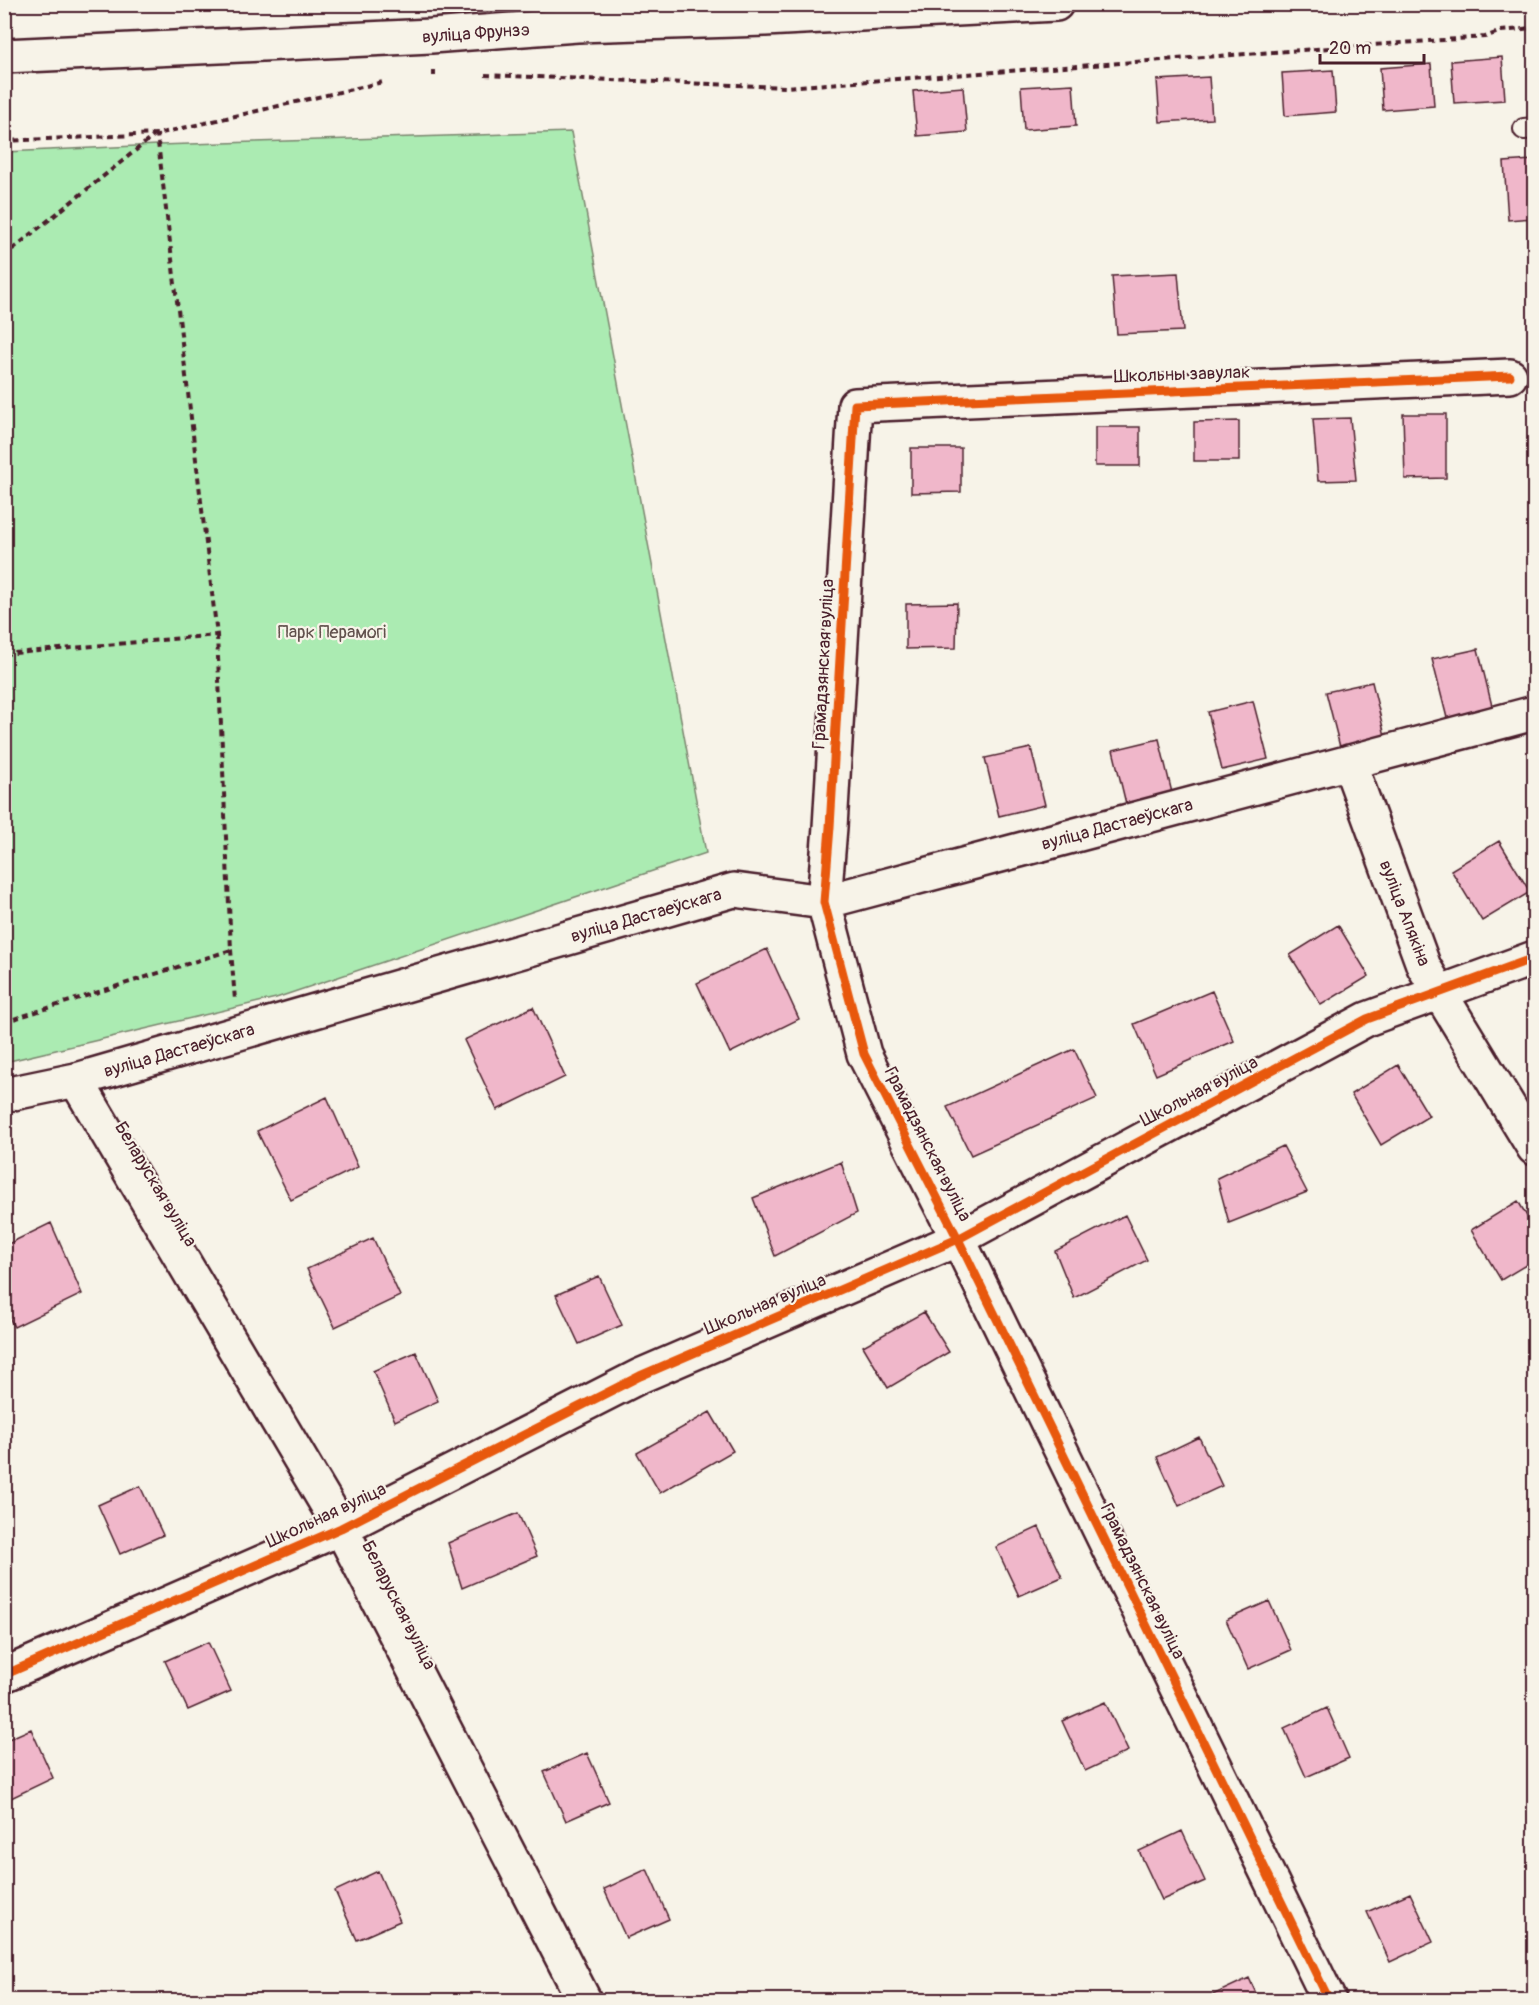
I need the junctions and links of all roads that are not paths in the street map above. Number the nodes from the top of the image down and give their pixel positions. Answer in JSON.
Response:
{"nodes":[{"id":1,"x":1056,"y":4,"type":"edge"},
{"id":2,"x":660,"y":10,"type":"edge"},
{"id":3,"x":4,"y":56,"type":"edge"},
{"id":4,"x":1509,"y":376,"type":"dead end"},
{"id":5,"x":855,"y":405,"type":"joint"},
{"id":6,"x":1534,"y":713,"type":"edge"},
{"id":7,"x":1349,"y":762,"type":"junction"},
{"id":8,"x":824,"y":902,"type":"junction"},
{"id":9,"x":1534,"y":958,"type":"edge"},
{"id":10,"x":1440,"y":993,"type":"junction"},
{"id":11,"x":76,"y":1080,"type":"junction"},
{"id":12,"x":4,"y":1095,"type":"edge"},
{"id":13,"x":1534,"y":1148,"type":"edge"},
{"id":14,"x":958,"y":1239,"type":"junction"},
{"id":15,"x":341,"y":1528,"type":"junction"},
{"id":16,"x":4,"y":1675,"type":"edge"},
{"id":17,"x":584,"y":2001,"type":"edge"},
{"id":18,"x":1329,"y":2001,"type":"edge"}],
"edges":[{"from":1,"to":2,"type":"street","name":"вуліца Фрунзэ"},
{"from":2,"to":3,"type":"street","name":"вуліца Фрунзэ"},
{"from":4,"to":5,"type":"street","name":"Школьны завулак"},
{"from":5,"to":8,"type":"street","name":"Грамадзянская вуліца"},
{"from":6,"to":7,"type":"street","name":"вуліца Дастаеўскага"},
{"from":7,"to":8,"type":"street","name":"вуліца Дастаеўскага"},
{"from":7,"to":10,"type":"street","name":"вуліца Апякіна"},
{"from":8,"to":11,"type":"street","name":"вуліца Дастаеўскага"},
{"from":8,"to":14,"type":"street","name":"Грамадзянская вуліца"},
{"from":9,"to":10,"type":"street","name":"Школьная вуліца"},
{"from":10,"to":13,"type":"street","name":"вуліца Апякіна"},
{"from":10,"to":14,"type":"street","name":"Школьная вуліца"},
{"from":11,"to":12,"type":"street","name":"вуліца Дастаеўскага"},
{"from":11,"to":15,"type":"street","name":"Беларуская вуліца"},
{"from":14,"to":15,"type":"street","name":"Школьная вуліца"},
{"from":14,"to":18,"type":"street","name":"Грамадзянская вуліца"},
{"from":15,"to":16,"type":"street","name":"Школьная вуліца"},
{"from":15,"to":17,"type":"street","name":"Беларуская вуліца"}]}
